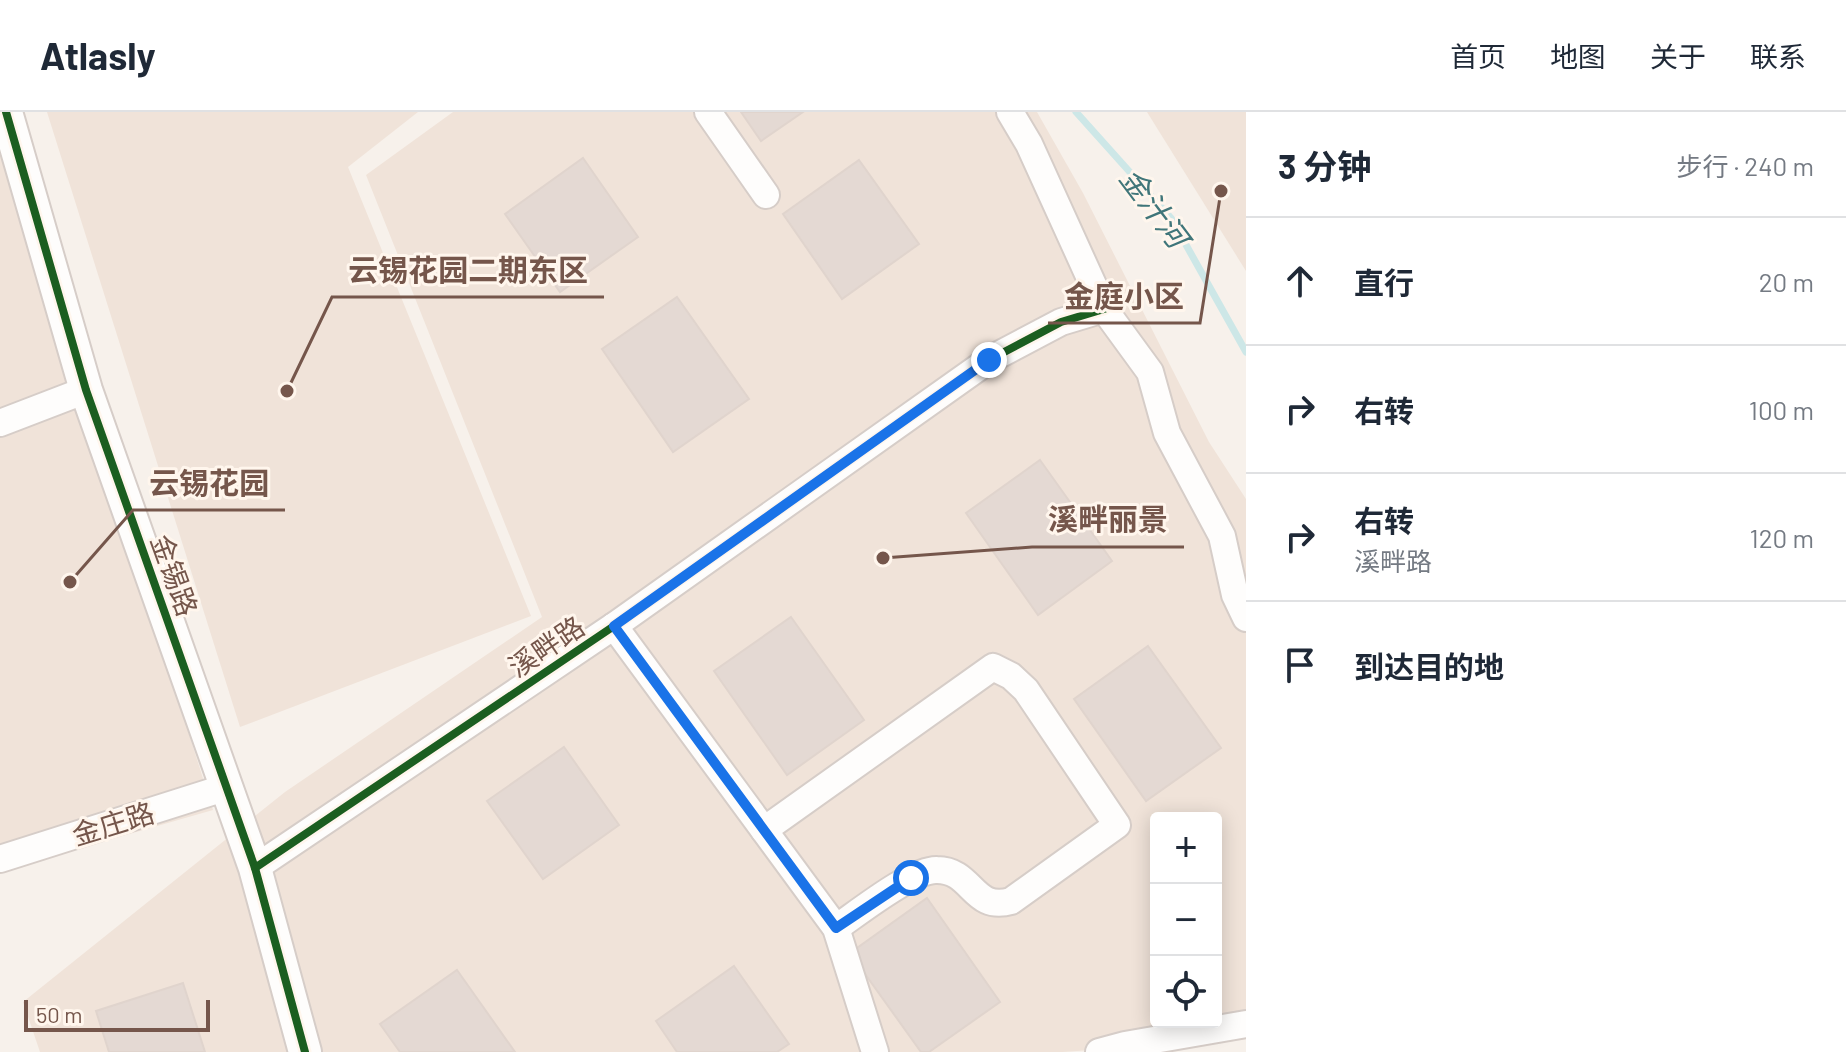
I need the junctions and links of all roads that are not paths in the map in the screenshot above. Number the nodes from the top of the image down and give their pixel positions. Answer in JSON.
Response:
{"nodes":[{"id":1,"x":6,"y":112,"type":"edge"},
{"id":2,"x":708,"y":112,"type":"edge"},
{"id":3,"x":1010,"y":112,"type":"edge"},
{"id":4,"x":766,"y":195,"type":"dead end"},
{"id":5,"x":1104,"y":309,"type":"junction"},
{"id":6,"x":86,"y":390,"type":"junction"},
{"id":7,"x":0,"y":423,"type":"edge"},
{"id":8,"x":1246,"y":618,"type":"edge"},
{"id":9,"x":614,"y":626,"type":"junction"},
{"id":10,"x":227,"y":787,"type":"junction"},
{"id":11,"x":764,"y":830,"type":"junction"},
{"id":12,"x":0,"y":859,"type":"edge"},
{"id":13,"x":255,"y":868,"type":"junction"},
{"id":14,"x":836,"y":928,"type":"junction"},
{"id":15,"x":1246,"y":1024,"type":"edge"},
{"id":16,"x":305,"y":1052,"type":"edge"},
{"id":17,"x":875,"y":1052,"type":"edge"},
{"id":18,"x":1099,"y":1052,"type":"edge"}],
"edges":[{"from":1,"to":6,"type":"street","name":"金锡路"},
{"from":2,"to":4,"type":"street"},
{"from":3,"to":5,"type":"street"},
{"from":5,"to":8,"type":"street"},
{"from":5,"to":9,"type":"street","name":"溪畔路"},
{"from":6,"to":7,"type":"street"},
{"from":6,"to":10,"type":"street","name":"金锡路"},
{"from":9,"to":11,"type":"street"},
{"from":9,"to":13,"type":"street","name":"溪畔路"},
{"from":10,"to":12,"type":"street","name":"金庄路"},
{"from":10,"to":13,"type":"street","name":"金锡路"},
{"from":11,"to":14,"type":"street"},
{"from":11,"to":14,"type":"street"},
{"from":13,"to":16,"type":"street","name":"金锡路"},
{"from":14,"to":17,"type":"street"},
{"from":15,"to":18,"type":"street"}]}
